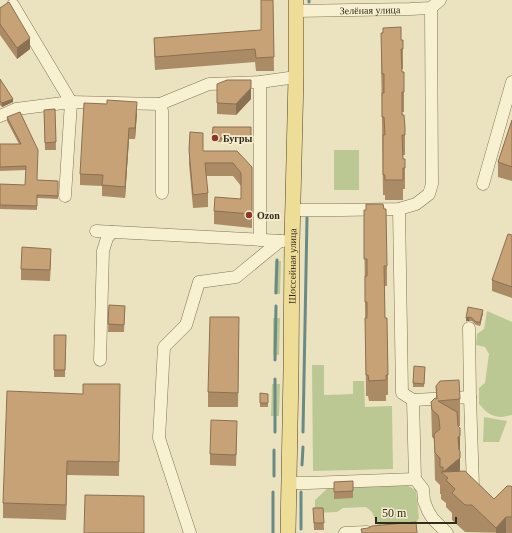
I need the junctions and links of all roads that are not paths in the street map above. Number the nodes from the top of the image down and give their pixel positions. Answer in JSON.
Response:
{"nodes":[{"id":1,"x":436,"y":4,"type":"edge"},
{"id":2,"x":13,"y":5,"type":"edge"},
{"id":3,"x":410,"y":5,"type":"edge"},
{"id":4,"x":296,"y":6,"type":"edge"},
{"id":5,"x":296,"y":76,"type":"junction"},
{"id":6,"x":260,"y":82,"type":"junction"},
{"id":7,"x":512,"y":82,"type":"edge"},
{"id":8,"x":71,"y":102,"type":"junction"},
{"id":9,"x":160,"y":104,"type":"junction"},
{"id":10,"x":0,"y":116,"type":"edge"},
{"id":11,"x":483,"y":184,"type":"dead end"},
{"id":12,"x":162,"y":193,"type":"dead end"},
{"id":13,"x":65,"y":196,"type":"dead end"},
{"id":14,"x":399,"y":208,"type":"junction"},
{"id":15,"x":293,"y":210,"type":"junction"},
{"id":16,"x":96,"y":231,"type":"dead end"},
{"id":17,"x":112,"y":232,"type":"junction"},
{"id":18,"x":260,"y":240,"type":"junction"},
{"id":19,"x":286,"y":241,"type":"junction"},
{"id":20,"x":469,"y":328,"type":"dead end"},
{"id":21,"x":100,"y":360,"type":"dead end"},
{"id":22,"x":470,"y":397,"type":"junction"},
{"id":23,"x":413,"y":400,"type":"junction"},
{"id":24,"x":415,"y":479,"type":"junction"},
{"id":25,"x":288,"y":483,"type":"junction"},
{"id":26,"x":488,"y":502,"type":"edge"},
{"id":27,"x":367,"y":532,"type":"edge"},
{"id":28,"x":190,"y":533,"type":"edge"},
{"id":29,"x":288,"y":533,"type":"edge"},
{"id":30,"x":345,"y":533,"type":"edge"},
{"id":31,"x":447,"y":533,"type":"edge"}],
"edges":[{"from":1,"to":3,"type":"street","name":"Зелёная улица"},
{"from":1,"to":14,"type":"street"},
{"from":2,"to":8,"type":"street"},
{"from":3,"to":4,"type":"street","name":"Зелёная улица"},
{"from":4,"to":5,"type":"main road","name":"Шоссейная улица"},
{"from":5,"to":6,"type":"street"},
{"from":5,"to":15,"type":"main road","name":"Шоссейная улица"},
{"from":6,"to":9,"type":"street"},
{"from":6,"to":18,"type":"street"},
{"from":7,"to":11,"type":"street"},
{"from":8,"to":9,"type":"street"},
{"from":8,"to":10,"type":"street"},
{"from":8,"to":13,"type":"street"},
{"from":9,"to":12,"type":"street"},
{"from":14,"to":15,"type":"street"},
{"from":14,"to":23,"type":"street"},
{"from":15,"to":19,"type":"main road","name":"Шоссейная улица"},
{"from":16,"to":17,"type":"street"},
{"from":17,"to":18,"type":"street"},
{"from":17,"to":21,"type":"street"},
{"from":18,"to":19,"type":"street"},
{"from":19,"to":25,"type":"main road","name":"Шоссейная улица"},
{"from":19,"to":28,"type":"street"},
{"from":20,"to":22,"type":"street"},
{"from":22,"to":23,"type":"street"},
{"from":22,"to":26,"type":"street"},
{"from":23,"to":24,"type":"street"},
{"from":24,"to":25,"type":"street"},
{"from":24,"to":31,"type":"street"},
{"from":25,"to":29,"type":"main road","name":"Шоссейная улица"},
{"from":27,"to":30,"type":"street"}]}
